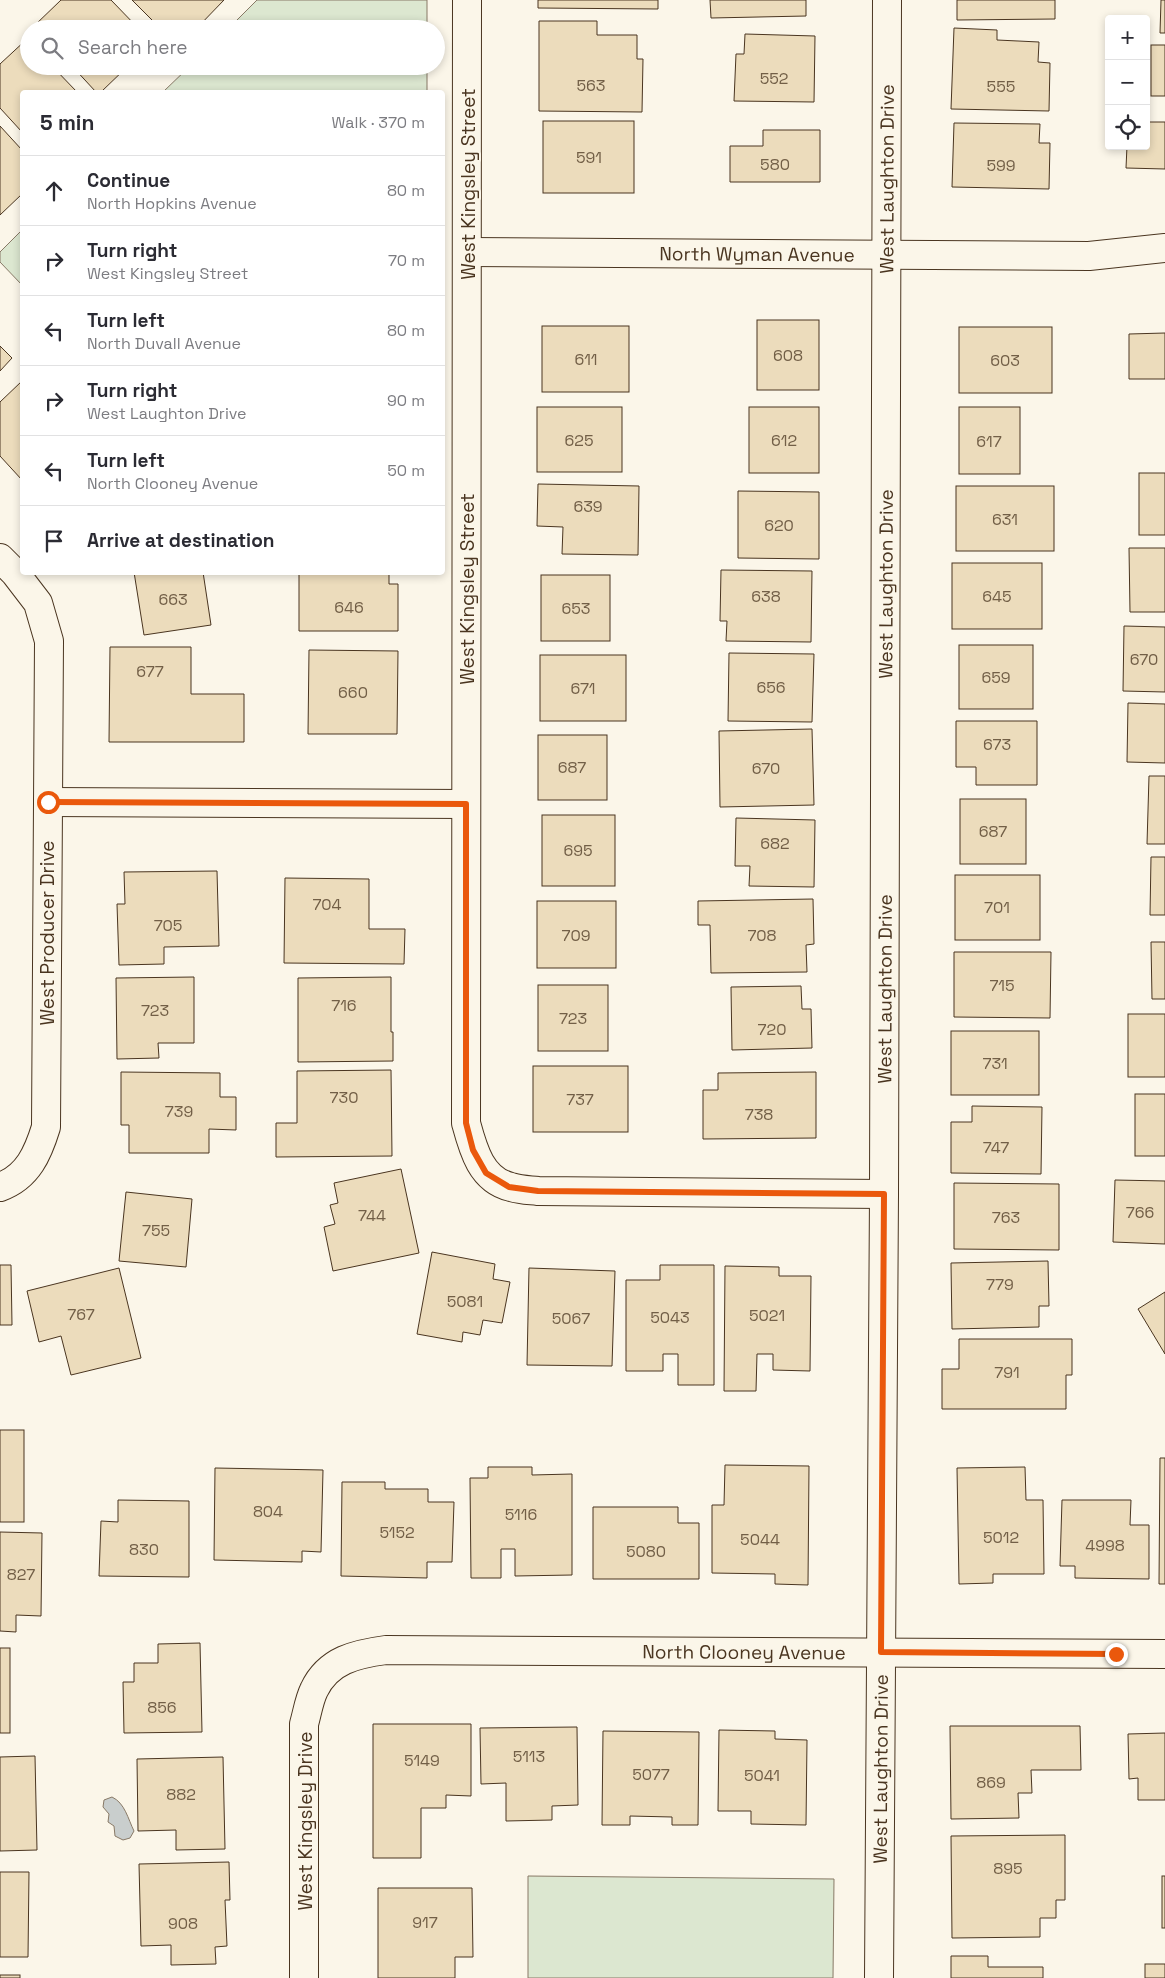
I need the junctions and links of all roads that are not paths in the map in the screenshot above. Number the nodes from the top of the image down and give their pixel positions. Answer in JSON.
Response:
{"nodes":[{"id":1,"x":467,"y":0,"type":"edge"},
{"id":2,"x":887,"y":0,"type":"edge"},
{"id":3,"x":1165,"y":248,"type":"edge"},
{"id":4,"x":468,"y":252,"type":"junction"},
{"id":5,"x":886,"y":256,"type":"junction"},
{"id":6,"x":0,"y":558,"type":"edge"},
{"id":7,"x":48,"y":802,"type":"junction"},
{"id":8,"x":466,"y":804,"type":"junction"},
{"id":9,"x":0,"y":1187,"type":"edge"},
{"id":10,"x":884,"y":1194,"type":"junction"},
{"id":11,"x":881,"y":1652,"type":"junction"},
{"id":12,"x":1165,"y":1654,"type":"edge"},
{"id":13,"x":328,"y":1670,"type":"joint"},
{"id":14,"x":304,"y":1978,"type":"edge"},
{"id":15,"x":879,"y":1978,"type":"edge"}],
"edges":[{"from":1,"to":4,"type":"street","name":"West Kingsley Street"},
{"from":2,"to":5,"type":"street","name":"West Laughton Drive"},
{"from":3,"to":5,"type":"street","name":"North Wyman Avenue"},
{"from":4,"to":5,"type":"street","name":"North Wyman Avenue"},
{"from":4,"to":8,"type":"street","name":"West Kingsley Street"},
{"from":5,"to":10,"type":"street","name":"West Laughton Drive"},
{"from":6,"to":7,"type":"street","name":"West Producer Drive"},
{"from":7,"to":8,"type":"street"},
{"from":7,"to":9,"type":"street","name":"West Producer Drive"},
{"from":8,"to":10,"type":"street","name":"West Kingsley Street"},
{"from":10,"to":11,"type":"street","name":"West Laughton Drive"},
{"from":11,"to":12,"type":"street","name":"North Clooney Avenue"},
{"from":11,"to":13,"type":"street","name":"North Clooney Avenue"},
{"from":11,"to":15,"type":"street","name":"West Laughton Drive"},
{"from":13,"to":14,"type":"street","name":"West Kingsley Drive"}]}
